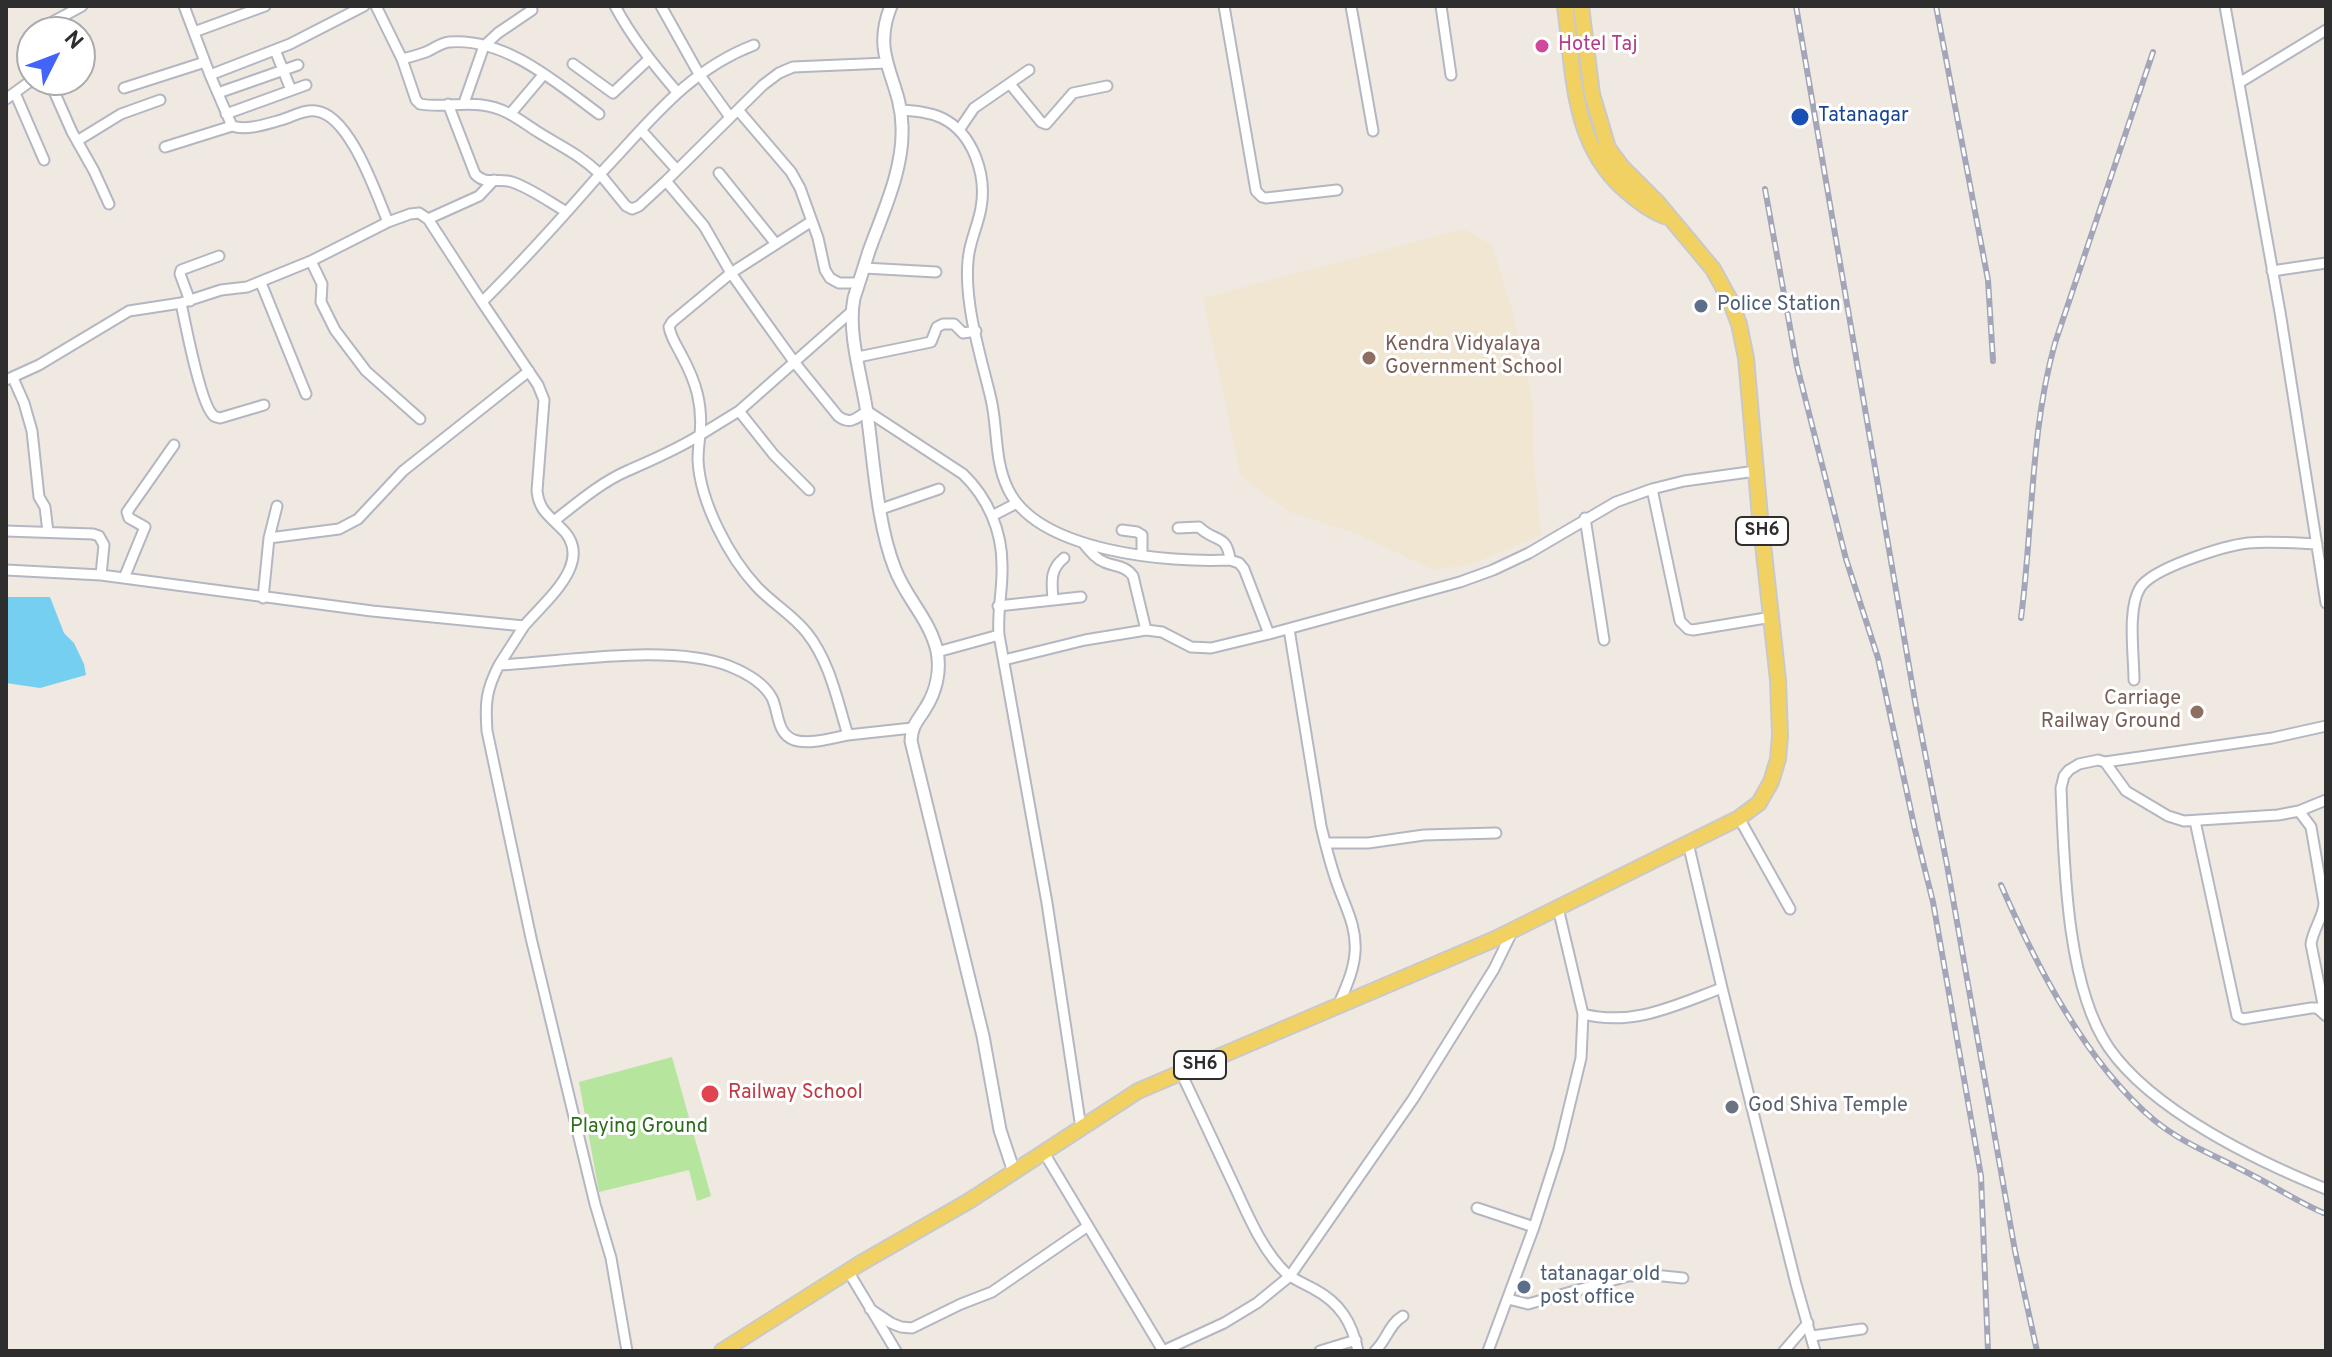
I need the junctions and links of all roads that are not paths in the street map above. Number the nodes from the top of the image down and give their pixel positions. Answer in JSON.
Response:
{"nodes":[{"id":1,"x":82,"y":6,"type":"edge"},
{"id":2,"x":265,"y":6,"type":"edge"},
{"id":3,"x":364,"y":6,"type":"edge"},
{"id":4,"x":376,"y":6,"type":"edge"},
{"id":5,"x":531,"y":6,"type":"edge"},
{"id":6,"x":615,"y":6,"type":"edge"},
{"id":7,"x":661,"y":6,"type":"edge"},
{"id":8,"x":891,"y":6,"type":"edge"},
{"id":9,"x":1224,"y":6,"type":"edge"},
{"id":10,"x":1351,"y":6,"type":"edge"},
{"id":11,"x":1441,"y":6,"type":"edge"},
{"id":12,"x":1565,"y":6,"type":"edge"},
{"id":13,"x":1581,"y":6,"type":"edge"},
{"id":14,"x":2225,"y":6,"type":"edge"},
{"id":15,"x":187,"y":7,"type":"edge"},
{"id":16,"x":64,"y":16,"type":"edge"},
{"id":17,"x":2326,"y":30,"type":"edge"},
{"id":18,"x":194,"y":32,"type":"junction"},
{"id":19,"x":754,"y":45,"type":"dead end"},
{"id":20,"x":484,"y":46,"type":"junction"},
{"id":21,"x":275,"y":50,"type":"junction"},
{"id":22,"x":402,"y":59,"type":"junction"},
{"id":23,"x":649,"y":59,"type":"junction"},
{"id":24,"x":205,"y":62,"type":"junction"},
{"id":25,"x":886,"y":63,"type":"junction"},
{"id":26,"x":573,"y":64,"type":"dead end"},
{"id":27,"x":298,"y":65,"type":"dead end"},
{"id":28,"x":283,"y":70,"type":"junction"},
{"id":29,"x":1029,"y":70,"type":"dead end"},
{"id":30,"x":544,"y":74,"type":"junction"},
{"id":31,"x":699,"y":74,"type":"junction"},
{"id":32,"x":210,"y":75,"type":"junction"},
{"id":33,"x":1451,"y":75,"type":"dead end"},
{"id":34,"x":2239,"y":83,"type":"junction"},
{"id":35,"x":1010,"y":84,"type":"junction"},
{"id":36,"x":306,"y":85,"type":"dead end"},
{"id":37,"x":1107,"y":86,"type":"dead end"},
{"id":38,"x":124,"y":88,"type":"dead end"},
{"id":39,"x":291,"y":90,"type":"junction"},
{"id":40,"x":677,"y":92,"type":"junction"},
{"id":41,"x":218,"y":93,"type":"junction"},
{"id":42,"x":10,"y":96,"type":"edge"},
{"id":43,"x":56,"y":96,"type":"edge"},
{"id":44,"x":160,"y":100,"type":"dead end"},
{"id":45,"x":464,"y":103,"type":"junction"},
{"id":46,"x":448,"y":104,"type":"junction"},
{"id":47,"x":901,"y":110,"type":"junction"},
{"id":48,"x":511,"y":113,"type":"junction"},
{"id":49,"x":734,"y":113,"type":"junction"},
{"id":50,"x":226,"y":114,"type":"junction"},
{"id":51,"x":599,"y":114,"type":"dead end"},
{"id":52,"x":232,"y":126,"type":"junction"},
{"id":53,"x":641,"y":130,"type":"junction"},
{"id":54,"x":959,"y":130,"type":"junction"},
{"id":55,"x":1373,"y":131,"type":"dead end"},
{"id":56,"x":77,"y":141,"type":"junction"},
{"id":57,"x":165,"y":147,"type":"dead end"},
{"id":58,"x":44,"y":160,"type":"dead end"},
{"id":59,"x":677,"y":170,"type":"junction"},
{"id":60,"x":719,"y":173,"type":"dead end"},
{"id":61,"x":600,"y":174,"type":"junction"},
{"id":62,"x":494,"y":180,"type":"junction"},
{"id":63,"x":666,"y":181,"type":"junction"},
{"id":64,"x":1337,"y":190,"type":"dead end"},
{"id":65,"x":109,"y":204,"type":"dead end"},
{"id":66,"x":565,"y":211,"type":"junction"},
{"id":67,"x":1668,"y":218,"type":"junction"},
{"id":68,"x":428,"y":219,"type":"junction"},
{"id":69,"x":812,"y":221,"type":"junction"},
{"id":70,"x":388,"y":222,"type":"junction"},
{"id":71,"x":776,"y":244,"type":"junction"},
{"id":72,"x":219,"y":256,"type":"dead end"},
{"id":73,"x":311,"y":261,"type":"junction"},
{"id":74,"x":2326,"y":263,"type":"edge"},
{"id":75,"x":864,"y":268,"type":"junction"},
{"id":76,"x":2272,"y":271,"type":"junction"},
{"id":77,"x":936,"y":272,"type":"dead end"},
{"id":78,"x":731,"y":273,"type":"junction"},
{"id":79,"x":261,"y":283,"type":"junction"},
{"id":80,"x":859,"y":283,"type":"junction"},
{"id":81,"x":185,"y":302,"type":"junction"},
{"id":82,"x":482,"y":302,"type":"junction"},
{"id":83,"x":851,"y":312,"type":"junction"},
{"id":84,"x":976,"y":331,"type":"junction"},
{"id":85,"x":858,"y":357,"type":"junction"},
{"id":86,"x":795,"y":363,"type":"junction"},
{"id":87,"x":529,"y":371,"type":"junction"},
{"id":88,"x":10,"y":379,"type":"edge"},
{"id":89,"x":306,"y":394,"type":"dead end"},
{"id":90,"x":264,"y":405,"type":"dead end"},
{"id":91,"x":739,"y":411,"type":"junction"},
{"id":92,"x":867,"y":411,"type":"junction"},
{"id":93,"x":420,"y":419,"type":"dead end"},
{"id":94,"x":700,"y":435,"type":"junction"},
{"id":95,"x":174,"y":445,"type":"dead end"},
{"id":96,"x":1756,"y":471,"type":"junction"},
{"id":97,"x":939,"y":489,"type":"dead end"},
{"id":98,"x":1652,"y":489,"type":"junction"},
{"id":99,"x":809,"y":490,"type":"dead end"},
{"id":100,"x":1017,"y":503,"type":"junction"},
{"id":101,"x":277,"y":506,"type":"dead end"},
{"id":102,"x":881,"y":509,"type":"junction"},
{"id":103,"x":992,"y":516,"type":"junction"},
{"id":104,"x":1585,"y":518,"type":"junction"},
{"id":105,"x":554,"y":521,"type":"junction"},
{"id":106,"x":1178,"y":528,"type":"dead end"},
{"id":107,"x":1122,"y":530,"type":"dead end"},
{"id":108,"x":6,"y":531,"type":"edge"},
{"id":109,"x":48,"y":532,"type":"junction"},
{"id":110,"x":269,"y":538,"type":"junction"},
{"id":111,"x":1084,"y":544,"type":"junction"},
{"id":112,"x":2317,"y":544,"type":"junction"},
{"id":113,"x":1142,"y":555,"type":"junction"},
{"id":114,"x":1064,"y":558,"type":"dead end"},
{"id":115,"x":1230,"y":560,"type":"junction"},
{"id":116,"x":6,"y":570,"type":"edge"},
{"id":117,"x":101,"y":575,"type":"junction"},
{"id":118,"x":124,"y":578,"type":"junction"},
{"id":119,"x":1081,"y":597,"type":"dead end"},
{"id":120,"x":263,"y":598,"type":"junction"},
{"id":121,"x":1053,"y":600,"type":"junction"},
{"id":122,"x":2326,"y":603,"type":"edge"},
{"id":123,"x":998,"y":606,"type":"junction"},
{"id":124,"x":1772,"y":617,"type":"junction"},
{"id":125,"x":524,"y":626,"type":"junction"},
{"id":126,"x":1289,"y":629,"type":"junction"},
{"id":127,"x":1146,"y":630,"type":"junction"},
{"id":128,"x":1269,"y":634,"type":"junction"},
{"id":129,"x":999,"y":635,"type":"junction"},
{"id":130,"x":1604,"y":640,"type":"dead end"},
{"id":131,"x":937,"y":652,"type":"junction"},
{"id":132,"x":1004,"y":660,"type":"junction"},
{"id":133,"x":499,"y":665,"type":"junction"},
{"id":134,"x":2134,"y":680,"type":"dead end"},
{"id":135,"x":2326,"y":726,"type":"edge"},
{"id":136,"x":912,"y":728,"type":"junction"},
{"id":137,"x":848,"y":735,"type":"junction"},
{"id":138,"x":2105,"y":762,"type":"junction"},
{"id":139,"x":2326,"y":800,"type":"edge"},
{"id":140,"x":2299,"y":811,"type":"junction"},
{"id":141,"x":1739,"y":818,"type":"junction"},
{"id":142,"x":2195,"y":821,"type":"junction"},
{"id":143,"x":1496,"y":833,"type":"dead end"},
{"id":144,"x":1325,"y":843,"type":"junction"},
{"id":145,"x":1688,"y":843,"type":"junction"},
{"id":146,"x":1558,"y":908,"type":"junction"},
{"id":147,"x":1790,"y":909,"type":"dead end"},
{"id":148,"x":1514,"y":930,"type":"junction"},
{"id":149,"x":1722,"y":988,"type":"junction"},
{"id":150,"x":1338,"y":1006,"type":"junction"},
{"id":151,"x":1583,"y":1014,"type":"junction"},
{"id":152,"x":2326,"y":1016,"type":"edge"},
{"id":153,"x":1181,"y":1073,"type":"junction"},
{"id":154,"x":1081,"y":1128,"type":"junction"},
{"id":155,"x":1043,"y":1151,"type":"junction"},
{"id":156,"x":1014,"y":1172,"type":"junction"},
{"id":157,"x":2326,"y":1189,"type":"edge"},
{"id":158,"x":1477,"y":1208,"type":"dead end"},
{"id":159,"x":1088,"y":1226,"type":"junction"},
{"id":160,"x":1534,"y":1227,"type":"junction"},
{"id":161,"x":848,"y":1271,"type":"junction"},
{"id":162,"x":1290,"y":1276,"type":"junction"},
{"id":163,"x":1683,"y":1278,"type":"dead end"},
{"id":164,"x":1508,"y":1299,"type":"junction"},
{"id":165,"x":870,"y":1309,"type":"junction"},
{"id":166,"x":1403,"y":1316,"type":"dead end"},
{"id":167,"x":1808,"y":1323,"type":"junction"},
{"id":168,"x":1862,"y":1329,"type":"dead end"},
{"id":169,"x":1812,"y":1336,"type":"junction"},
{"id":170,"x":1357,"y":1346,"type":"edge"},
{"id":171,"x":627,"y":1351,"type":"edge"},
{"id":172,"x":722,"y":1351,"type":"edge"},
{"id":173,"x":896,"y":1351,"type":"edge"},
{"id":174,"x":1163,"y":1351,"type":"edge"},
{"id":175,"x":1320,"y":1351,"type":"edge"},
{"id":176,"x":1375,"y":1351,"type":"edge"},
{"id":177,"x":1488,"y":1351,"type":"edge"},
{"id":178,"x":1784,"y":1351,"type":"edge"},
{"id":179,"x":1815,"y":1351,"type":"edge"}],
"edges":[{"from":1,"to":16,"type":"street"},
{"from":2,"to":18,"type":"street"},
{"from":3,"to":21,"type":"street"},
{"from":4,"to":22,"type":"street"},
{"from":5,"to":20,"type":"street"},
{"from":6,"to":23,"type":"street"},
{"from":7,"to":31,"type":"street"},
{"from":8,"to":25,"type":"street"},
{"from":9,"to":64,"type":"street"},
{"from":10,"to":55,"type":"street"},
{"from":11,"to":33,"type":"street"},
{"from":12,"to":67,"type":"main road","number":"SH6"},
{"from":13,"to":67,"type":"main road","number":"SH6"},
{"from":14,"to":34,"type":"street"},
{"from":15,"to":18,"type":"street"},
{"from":17,"to":34,"type":"street"},
{"from":18,"to":24,"type":"street"},
{"from":19,"to":31,"type":"street"},
{"from":20,"to":22,"type":"street"},
{"from":20,"to":30,"type":"street"},
{"from":20,"to":45,"type":"street"},
{"from":21,"to":28,"type":"street"},
{"from":21,"to":32,"type":"street"},
{"from":22,"to":46,"type":"street"},
{"from":23,"to":26,"type":"street"},
{"from":23,"to":40,"type":"street"},
{"from":24,"to":32,"type":"street"},
{"from":24,"to":38,"type":"street"},
{"from":25,"to":47,"type":"street"},
{"from":25,"to":49,"type":"street"},
{"from":27,"to":28,"type":"street"},
{"from":28,"to":39,"type":"street"},
{"from":28,"to":41,"type":"street"},
{"from":29,"to":35,"type":"street"},
{"from":30,"to":48,"type":"street"},
{"from":30,"to":51,"type":"street"},
{"from":31,"to":40,"type":"street"},
{"from":31,"to":49,"type":"street"},
{"from":32,"to":41,"type":"street"},
{"from":34,"to":76,"type":"street"},
{"from":35,"to":37,"type":"street"},
{"from":35,"to":54,"type":"street"},
{"from":36,"to":39,"type":"street"},
{"from":39,"to":50,"type":"street"},
{"from":40,"to":53,"type":"street"},
{"from":41,"to":50,"type":"street"},
{"from":42,"to":58,"type":"street"},
{"from":43,"to":56,"type":"street"},
{"from":44,"to":56,"type":"street"},
{"from":45,"to":46,"type":"street"},
{"from":45,"to":48,"type":"street"},
{"from":46,"to":62,"type":"street"},
{"from":47,"to":54,"type":"street"},
{"from":47,"to":75,"type":"street"},
{"from":48,"to":61,"type":"street"},
{"from":49,"to":59,"type":"street"},
{"from":49,"to":69,"type":"street"},
{"from":50,"to":52,"type":"street"},
{"from":52,"to":57,"type":"street"},
{"from":52,"to":70,"type":"street"},
{"from":53,"to":59,"type":"street"},
{"from":53,"to":61,"type":"street"},
{"from":54,"to":84,"type":"street"},
{"from":56,"to":65,"type":"street"},
{"from":59,"to":63,"type":"street"},
{"from":60,"to":71,"type":"street"},
{"from":61,"to":63,"type":"street"},
{"from":61,"to":66,"type":"street"},
{"from":62,"to":66,"type":"street"},
{"from":62,"to":68,"type":"street"},
{"from":63,"to":78,"type":"street"},
{"from":66,"to":82,"type":"street"},
{"from":67,"to":96,"type":"main road","number":"SH6"},
{"from":68,"to":70,"type":"street"},
{"from":68,"to":82,"type":"street"},
{"from":69,"to":71,"type":"street"},
{"from":69,"to":80,"type":"street"},
{"from":70,"to":73,"type":"street"},
{"from":71,"to":78,"type":"street"},
{"from":72,"to":81,"type":"street"},
{"from":73,"to":79,"type":"street"},
{"from":73,"to":93,"type":"street"},
{"from":74,"to":76,"type":"street"},
{"from":75,"to":77,"type":"street"},
{"from":75,"to":80,"type":"street"},
{"from":76,"to":112,"type":"street"},
{"from":78,"to":86,"type":"street"},
{"from":78,"to":94,"type":"street"},
{"from":79,"to":81,"type":"street"},
{"from":79,"to":89,"type":"street"},
{"from":80,"to":83,"type":"street"},
{"from":81,"to":88,"type":"street"},
{"from":81,"to":90,"type":"street"},
{"from":82,"to":87,"type":"street"},
{"from":83,"to":85,"type":"street"},
{"from":83,"to":86,"type":"street"},
{"from":84,"to":85,"type":"street"},
{"from":84,"to":100,"type":"street"},
{"from":85,"to":92,"type":"street"},
{"from":86,"to":91,"type":"street"},
{"from":86,"to":92,"type":"street"},
{"from":87,"to":105,"type":"street"},
{"from":87,"to":110,"type":"street"},
{"from":88,"to":109,"type":"street"},
{"from":91,"to":94,"type":"street"},
{"from":91,"to":99,"type":"street"},
{"from":92,"to":102,"type":"street"},
{"from":92,"to":103,"type":"street"},
{"from":94,"to":105,"type":"street"},
{"from":94,"to":137,"type":"street"},
{"from":95,"to":118,"type":"street"},
{"from":96,"to":98,"type":"street"},
{"from":96,"to":124,"type":"main road","number":"SH6"},
{"from":97,"to":102,"type":"street"},
{"from":98,"to":104,"type":"street"},
{"from":98,"to":124,"type":"street"},
{"from":100,"to":103,"type":"street"},
{"from":100,"to":111,"type":"street"},
{"from":101,"to":110,"type":"street"},
{"from":102,"to":131,"type":"street"},
{"from":103,"to":123,"type":"street"},
{"from":104,"to":126,"type":"street"},
{"from":104,"to":130,"type":"street"},
{"from":105,"to":125,"type":"street"},
{"from":106,"to":115,"type":"street"},
{"from":107,"to":113,"type":"street"},
{"from":108,"to":109,"type":"street"},
{"from":109,"to":117,"type":"street"},
{"from":110,"to":120,"type":"street"},
{"from":111,"to":113,"type":"street"},
{"from":111,"to":127,"type":"street"},
{"from":112,"to":122,"type":"street"},
{"from":112,"to":134,"type":"street"},
{"from":113,"to":115,"type":"street"},
{"from":114,"to":121,"type":"street"},
{"from":115,"to":128,"type":"street"},
{"from":116,"to":117,"type":"street"},
{"from":117,"to":118,"type":"street"},
{"from":118,"to":120,"type":"street"},
{"from":119,"to":121,"type":"street"},
{"from":120,"to":125,"type":"street"},
{"from":121,"to":123,"type":"street"},
{"from":123,"to":129,"type":"street"},
{"from":124,"to":141,"type":"main road","number":"SH6"},
{"from":125,"to":133,"type":"street"},
{"from":126,"to":128,"type":"street"},
{"from":126,"to":144,"type":"street"},
{"from":127,"to":128,"type":"street"},
{"from":127,"to":132,"type":"street"},
{"from":129,"to":131,"type":"street"},
{"from":129,"to":132,"type":"street"},
{"from":131,"to":136,"type":"street"},
{"from":132,"to":154,"type":"street"},
{"from":133,"to":137,"type":"street"},
{"from":133,"to":171,"type":"street"},
{"from":135,"to":138,"type":"street"},
{"from":136,"to":137,"type":"street"},
{"from":136,"to":156,"type":"street"},
{"from":138,"to":142,"type":"street"},
{"from":138,"to":157,"type":"street"},
{"from":139,"to":140,"type":"street"},
{"from":140,"to":142,"type":"street"},
{"from":140,"to":152,"type":"street"},
{"from":141,"to":145,"type":"main road","number":"SH6"},
{"from":141,"to":147,"type":"street"},
{"from":142,"to":152,"type":"street"},
{"from":143,"to":144,"type":"street"},
{"from":144,"to":150,"type":"street"},
{"from":145,"to":146,"type":"main road","number":"SH6"},
{"from":145,"to":149,"type":"street"},
{"from":146,"to":148,"type":"main road","number":"SH6"},
{"from":146,"to":151,"type":"street"},
{"from":148,"to":150,"type":"main road","number":"SH6"},
{"from":148,"to":162,"type":"street"},
{"from":149,"to":151,"type":"street"},
{"from":149,"to":167,"type":"street"},
{"from":150,"to":153,"type":"main road","number":"SH6"},
{"from":151,"to":160,"type":"street"},
{"from":153,"to":154,"type":"main road","number":"SH6"},
{"from":153,"to":162,"type":"street"},
{"from":154,"to":155,"type":"main road","number":"SH6"},
{"from":155,"to":156,"type":"main road","number":"SH6"},
{"from":155,"to":159,"type":"street"},
{"from":156,"to":161,"type":"main road","number":"SH6"},
{"from":158,"to":160,"type":"street"},
{"from":159,"to":165,"type":"street"},
{"from":159,"to":174,"type":"street"},
{"from":160,"to":164,"type":"street"},
{"from":161,"to":165,"type":"street"},
{"from":161,"to":172,"type":"main road","number":"SH6"},
{"from":162,"to":170,"type":"street"},
{"from":162,"to":174,"type":"street"},
{"from":163,"to":164,"type":"street"},
{"from":164,"to":177,"type":"street"},
{"from":165,"to":173,"type":"street"},
{"from":166,"to":176,"type":"street"},
{"from":167,"to":169,"type":"street"},
{"from":167,"to":178,"type":"street"},
{"from":168,"to":169,"type":"street"},
{"from":169,"to":179,"type":"street"},
{"from":170,"to":175,"type":"street"}]}
